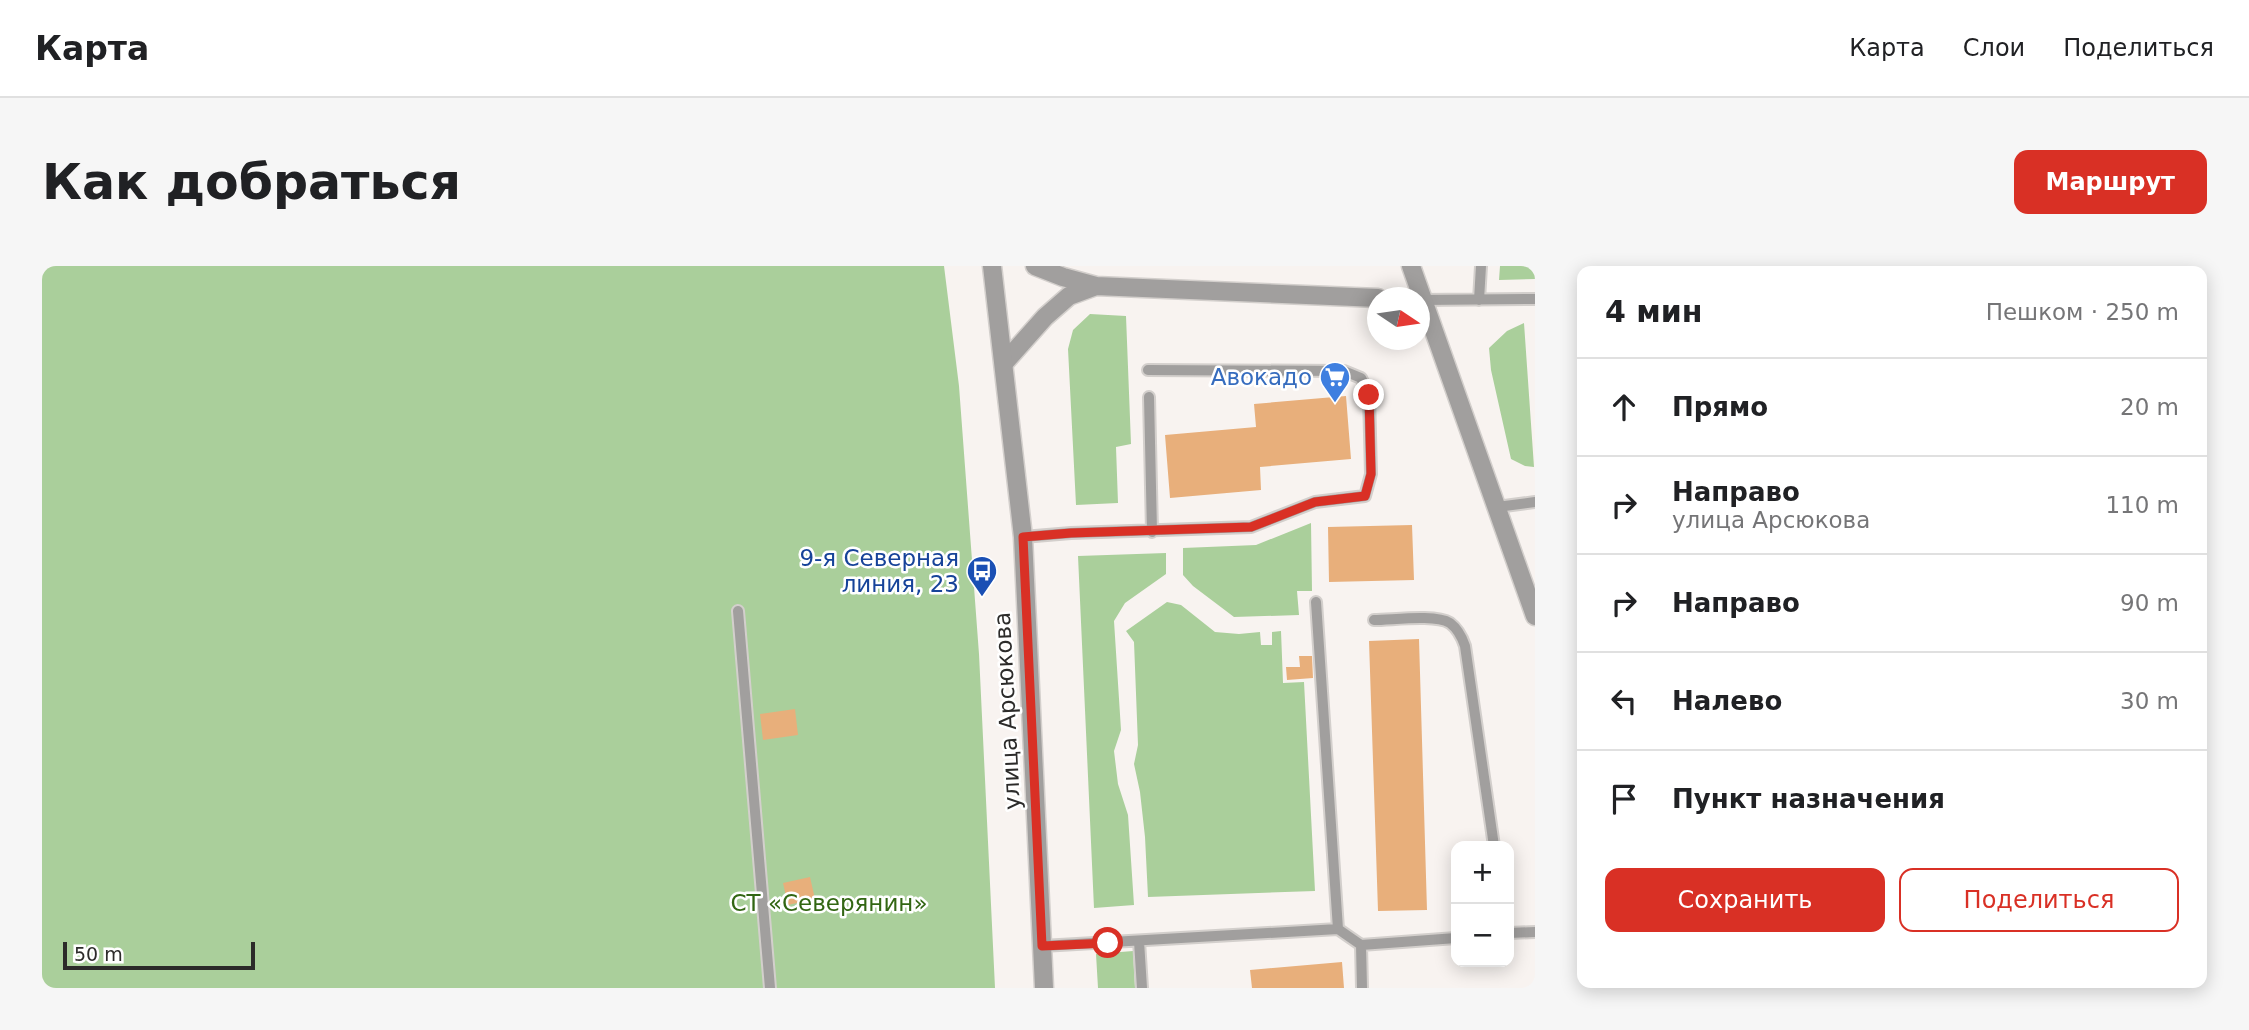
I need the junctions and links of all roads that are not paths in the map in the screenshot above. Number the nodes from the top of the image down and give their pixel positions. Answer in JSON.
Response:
{"nodes":[{"id":1,"x":992,"y":266,"type":"edge"},
{"id":2,"x":1035,"y":266,"type":"edge"},
{"id":3,"x":1411,"y":266,"type":"edge"},
{"id":4,"x":1481,"y":266,"type":"edge"},
{"id":5,"x":1096,"y":286,"type":"junction"},
{"id":6,"x":1417,"y":287,"type":"edge"},
{"id":7,"x":1367,"y":298,"type":"edge"},
{"id":8,"x":1535,"y":299,"type":"edge"},
{"id":9,"x":1430,"y":300,"type":"edge"},
{"id":10,"x":1479,"y":300,"type":"junction"},
{"id":11,"x":1430,"y":325,"type":"edge"},
{"id":12,"x":1004,"y":362,"type":"junction"},
{"id":13,"x":1148,"y":370,"type":"dead end"},
{"id":14,"x":1149,"y":397,"type":"dead end"},
{"id":15,"x":1535,"y":502,"type":"edge"},
{"id":16,"x":1497,"y":507,"type":"junction"},
{"id":17,"x":1153,"y":532,"type":"junction"},
{"id":18,"x":1023,"y":537,"type":"junction"},
{"id":19,"x":1317,"y":602,"type":"dead end"},
{"id":20,"x":738,"y":611,"type":"dead end"},
{"id":21,"x":1535,"y":616,"type":"edge"},
{"id":22,"x":1374,"y":620,"type":"dead end"},
{"id":23,"x":1493,"y":841,"type":"edge"},
{"id":24,"x":1338,"y":929,"type":"junction"},
{"id":25,"x":1535,"y":932,"type":"edge"},
{"id":26,"x":1514,"y":933,"type":"edge"},
{"id":27,"x":1451,"y":938,"type":"edge"},
{"id":28,"x":1139,"y":941,"type":"junction"},
{"id":29,"x":1361,"y":945,"type":"junction"},
{"id":30,"x":1042,"y":946,"type":"junction"},
{"id":31,"x":770,"y":988,"type":"edge"},
{"id":32,"x":1044,"y":988,"type":"edge"},
{"id":33,"x":1142,"y":988,"type":"edge"},
{"id":34,"x":1362,"y":988,"type":"edge"}],
"edges":[{"from":1,"to":12,"type":"street","name":"улица Арсюкова"},
{"from":2,"to":5,"type":"street"},
{"from":3,"to":6,"type":"street"},
{"from":4,"to":10,"type":"lane"},
{"from":5,"to":7,"type":"street"},
{"from":5,"to":12,"type":"street"},
{"from":8,"to":10,"type":"lane"},
{"from":9,"to":10,"type":"lane"},
{"from":11,"to":16,"type":"street"},
{"from":12,"to":18,"type":"street","name":"улица Арсюкова"},
{"from":13,"to":17,"type":"lane"},
{"from":14,"to":17,"type":"lane"},
{"from":15,"to":16,"type":"lane"},
{"from":16,"to":21,"type":"street"},
{"from":17,"to":18,"type":"lane"},
{"from":18,"to":30,"type":"street","name":"улица Арсюкова"},
{"from":19,"to":24,"type":"lane"},
{"from":20,"to":31,"type":"lane"},
{"from":22,"to":23,"type":"lane"},
{"from":24,"to":28,"type":"lane"},
{"from":24,"to":29,"type":"lane"},
{"from":25,"to":26,"type":"lane"},
{"from":27,"to":29,"type":"lane"},
{"from":28,"to":30,"type":"lane"},
{"from":28,"to":33,"type":"lane"},
{"from":29,"to":34,"type":"lane"},
{"from":30,"to":32,"type":"street","name":"улица Арсюкова"}]}
